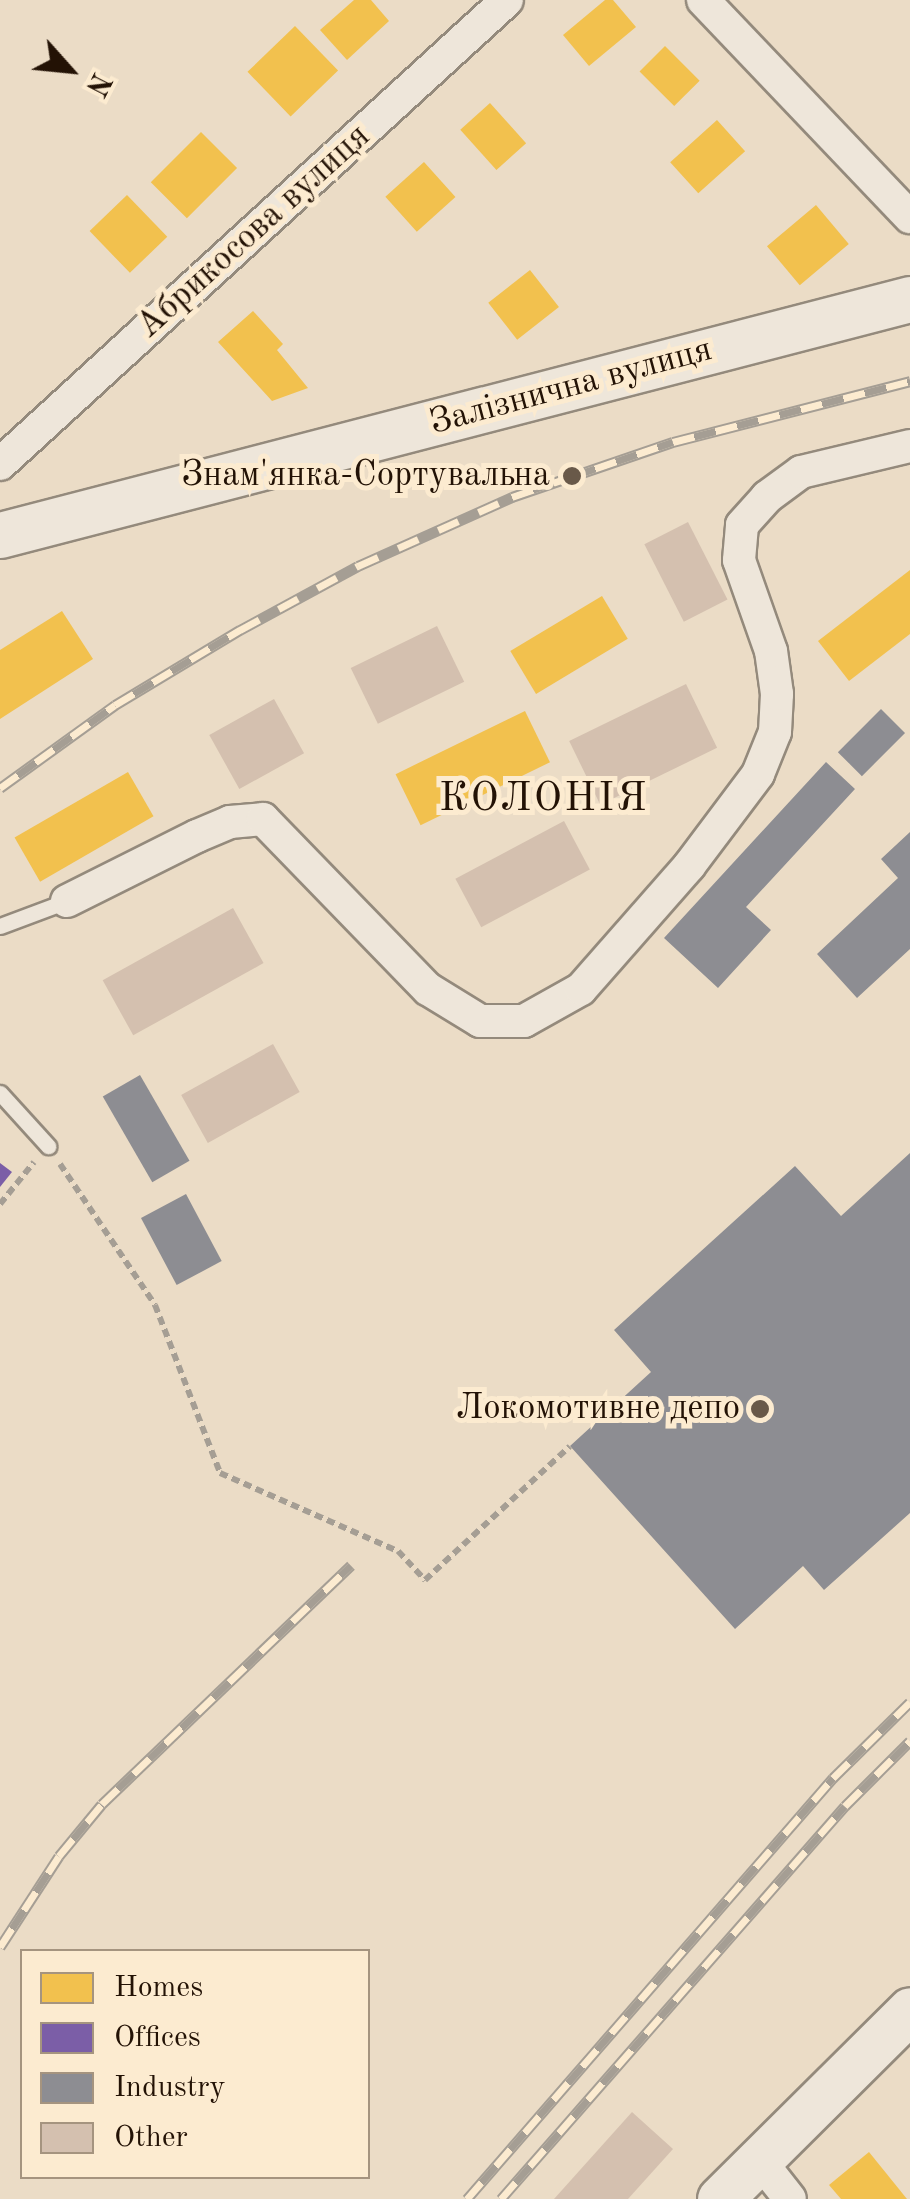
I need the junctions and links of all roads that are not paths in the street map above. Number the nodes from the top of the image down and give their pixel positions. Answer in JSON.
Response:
{"nodes":[{"id":1,"x":507,"y":0,"type":"edge"},
{"id":2,"x":703,"y":0,"type":"edge"},
{"id":3,"x":910,"y":217,"type":"edge"},
{"id":4,"x":910,"y":298,"type":"edge"},
{"id":5,"x":910,"y":446,"type":"edge"},
{"id":6,"x":0,"y":464,"type":"edge"},
{"id":7,"x":0,"y":535,"type":"edge"},
{"id":8,"x":67,"y":900,"type":"joint"},
{"id":9,"x":0,"y":926,"type":"edge"},
{"id":10,"x":0,"y":1093,"type":"edge"},
{"id":11,"x":48,"y":1146,"type":"road end"},
{"id":12,"x":908,"y":2017,"type":"edge"},
{"id":13,"x":757,"y":2157,"type":"junction"},
{"id":14,"x":720,"y":2199,"type":"edge"},
{"id":15,"x":790,"y":2199,"type":"edge"}],
"edges":[{"from":1,"to":6,"type":"street","name":"Абрикосова вулиця"},
{"from":2,"to":3,"type":"street"},
{"from":4,"to":7,"type":"street","name":"Залізнична вулиця"},
{"from":5,"to":8,"type":"street"},
{"from":8,"to":9,"type":"lane"},
{"from":10,"to":11,"type":"lane"},
{"from":12,"to":13,"type":"street"},
{"from":13,"to":14,"type":"street"},
{"from":13,"to":15,"type":"street"}]}
